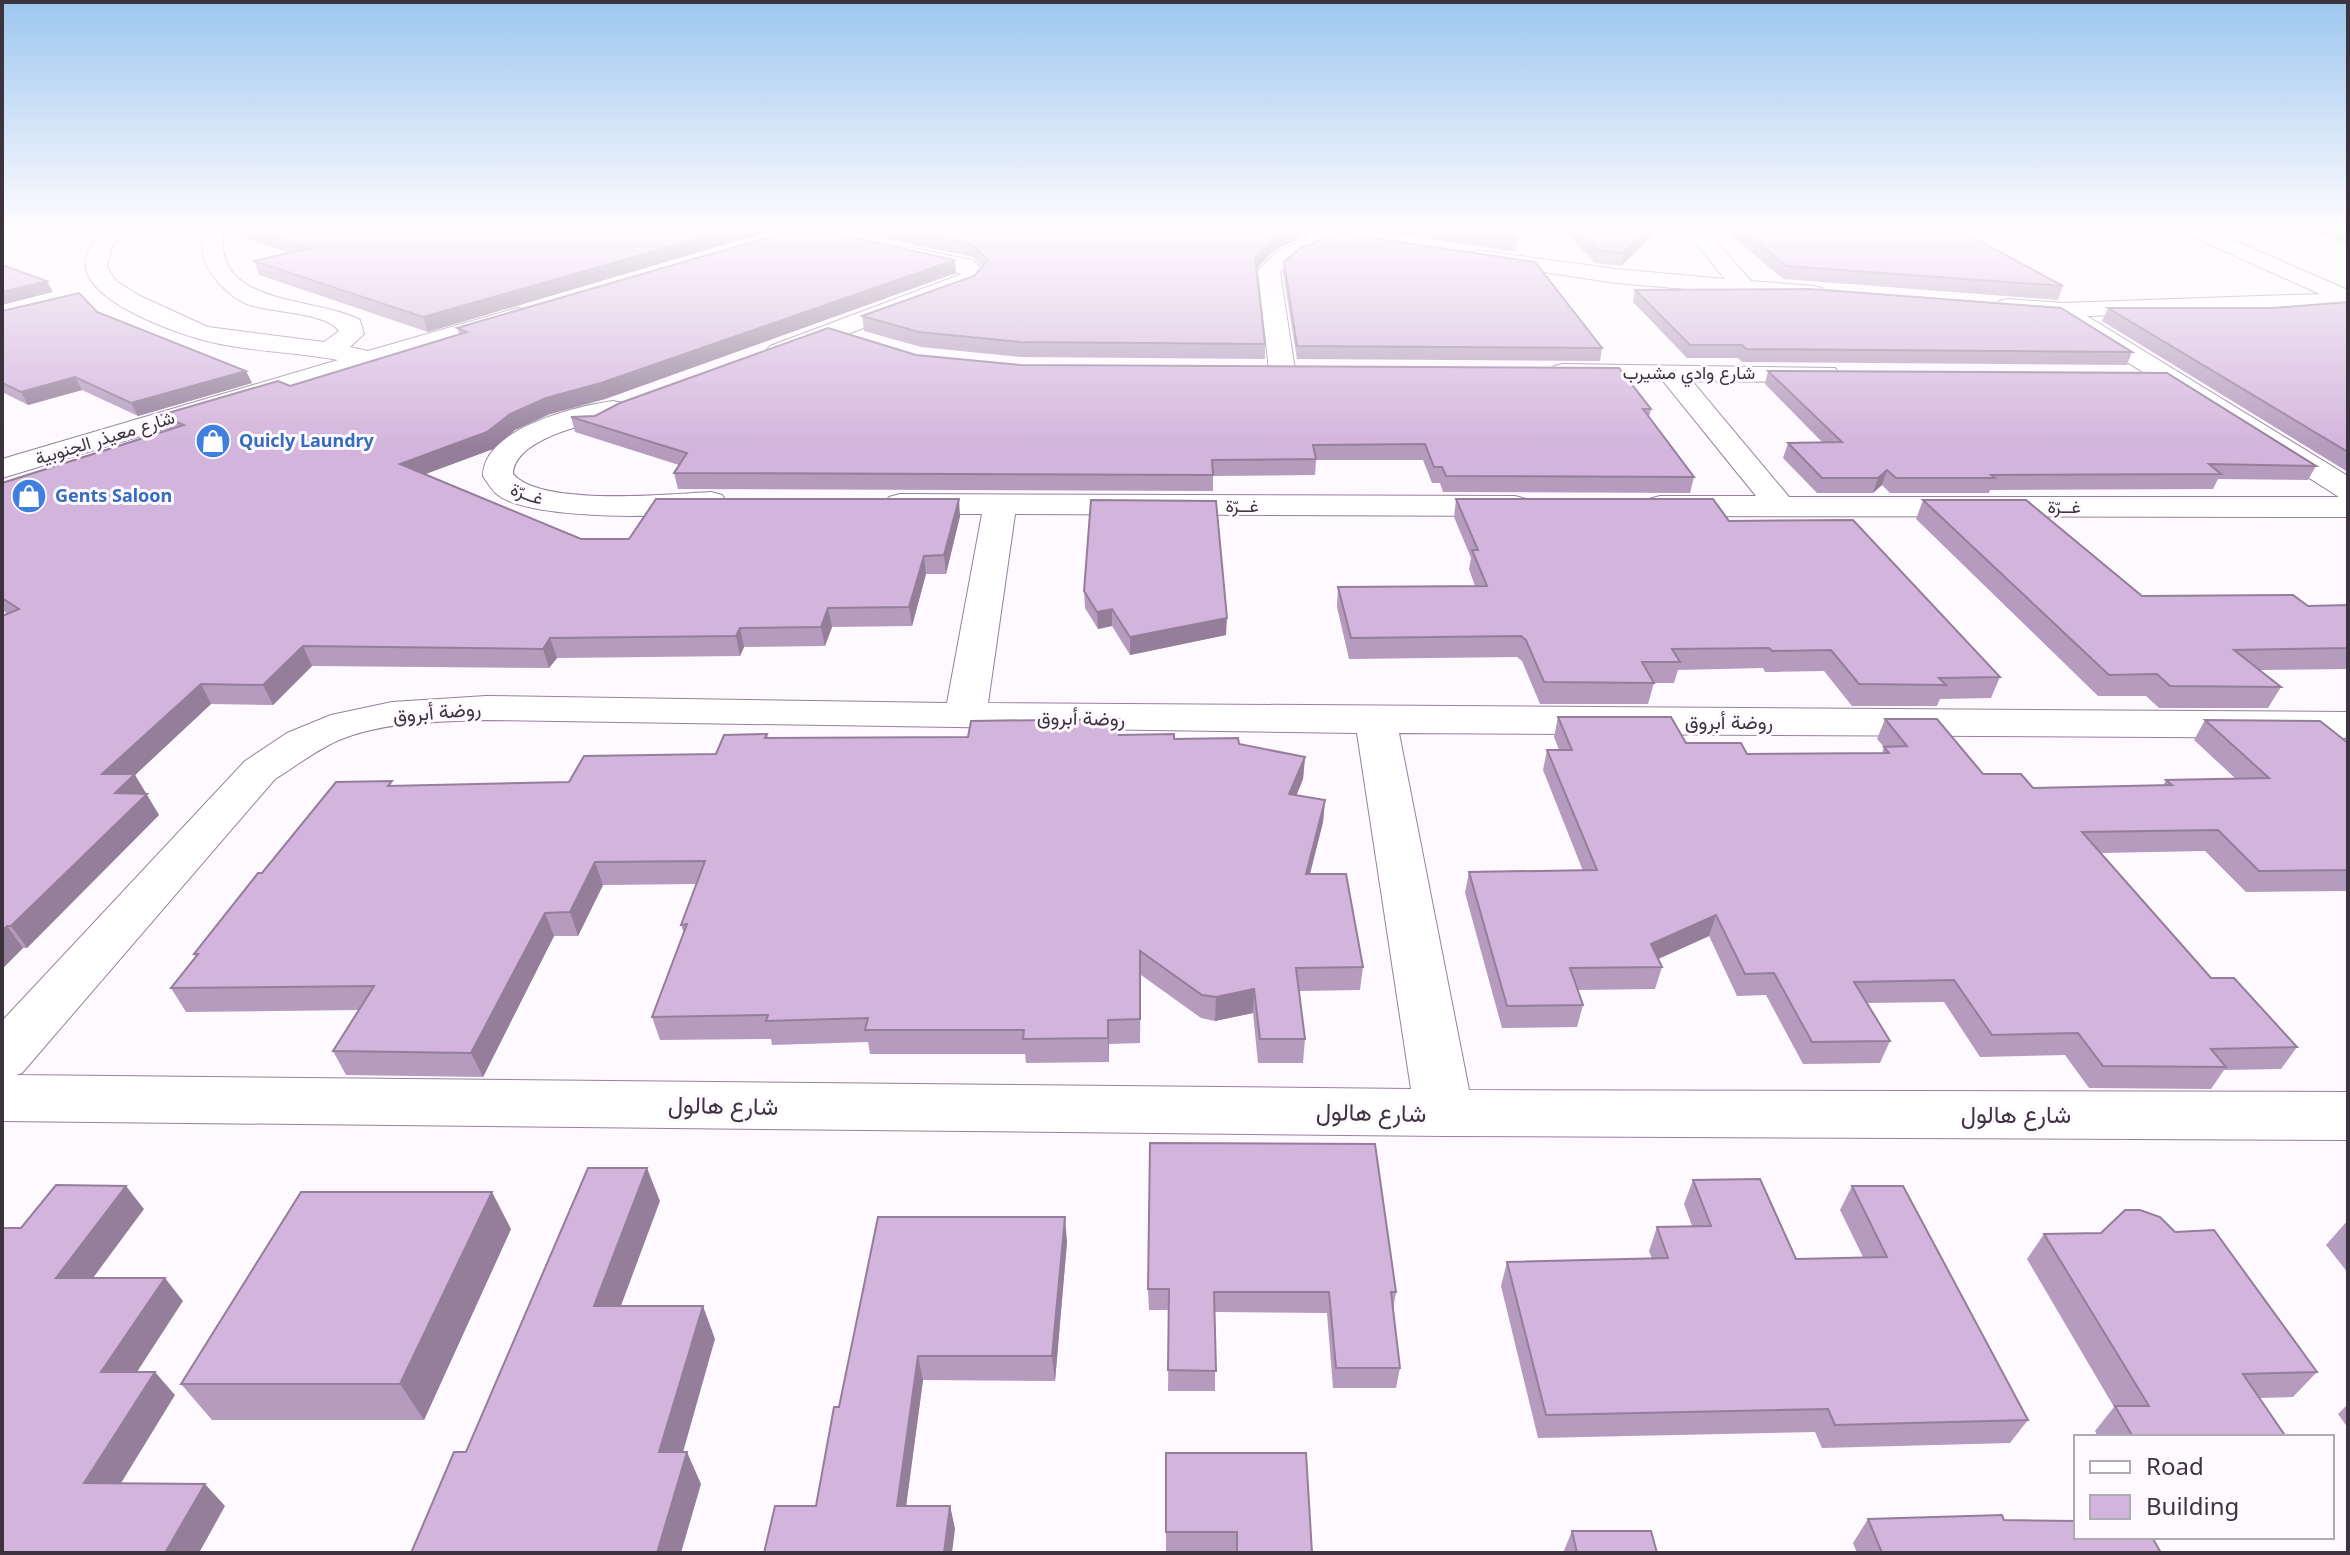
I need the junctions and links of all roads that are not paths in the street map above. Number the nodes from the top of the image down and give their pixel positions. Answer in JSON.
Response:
{"nodes":[{"id":1,"x":136,"y":303,"type":"edge"},
{"id":2,"x":266,"y":303,"type":"edge"},
{"id":3,"x":911,"y":303,"type":"edge"},
{"id":4,"x":1273,"y":303,"type":"edge"},
{"id":5,"x":2027,"y":303,"type":"edge"},
{"id":6,"x":2256,"y":303,"type":"edge"},
{"id":7,"x":535,"y":310,"type":"edge"},
{"id":8,"x":2063,"y":310,"type":"junction"},
{"id":9,"x":833,"y":332,"type":"junction"},
{"id":10,"x":876,"y":345,"type":"edge"},
{"id":11,"x":328,"y":351,"type":"junction"},
{"id":12,"x":760,"y":358,"type":"edge"},
{"id":13,"x":369,"y":359,"type":"junction"},
{"id":14,"x":1252,"y":370,"type":"edge"},
{"id":15,"x":1282,"y":370,"type":"junction"},
{"id":16,"x":1314,"y":370,"type":"edge"},
{"id":17,"x":1531,"y":372,"type":"edge"},
{"id":18,"x":1671,"y":373,"type":"junction"},
{"id":19,"x":1846,"y":374,"type":"edge"},
{"id":20,"x":2117,"y":376,"type":"edge"},
{"id":21,"x":2165,"y":376,"type":"junction"},
{"id":22,"x":642,"y":399,"type":"edge"},
{"id":23,"x":613,"y":409,"type":"junction"},
{"id":24,"x":2,"y":469,"type":"edge"},
{"id":25,"x":2348,"y":490,"type":"edge"},
{"id":26,"x":656,"y":502,"type":"junction"},
{"id":27,"x":734,"y":503,"type":"edge"},
{"id":28,"x":875,"y":503,"type":"edge"},
{"id":29,"x":1000,"y":504,"type":"junction"},
{"id":30,"x":1543,"y":506,"type":"edge"},
{"id":31,"x":1622,"y":506,"type":"edge"},
{"id":32,"x":1780,"y":506,"type":"junction"},
{"id":33,"x":2348,"y":507,"type":"edge"},
{"id":34,"x":965,"y":716,"type":"junction"},
{"id":35,"x":1376,"y":721,"type":"junction"},
{"id":36,"x":2348,"y":725,"type":"edge"},
{"id":37,"x":2,"y":1058,"type":"edge"},
{"id":38,"x":2,"y":1098,"type":"edge"},
{"id":39,"x":1444,"y":1113,"type":"junction"},
{"id":40,"x":2348,"y":1116,"type":"edge"}],
"edges":[{"from":1,"to":11,"type":"street"},
{"from":2,"to":11,"type":"street"},
{"from":3,"to":9,"type":"street"},
{"from":4,"to":15,"type":"street"},
{"from":5,"to":8,"type":"street"},
{"from":6,"to":8,"type":"street"},
{"from":7,"to":13,"type":"street","name":"شارع معيذر الجنوبية"},
{"from":8,"to":21,"type":"street"},
{"from":9,"to":10,"type":"street"},
{"from":9,"to":12,"type":"street"},
{"from":11,"to":13,"type":"street"},
{"from":13,"to":24,"type":"street","name":"شارع معيذر الجنوبية"},
{"from":14,"to":15,"type":"street"},
{"from":15,"to":16,"type":"street"},
{"from":17,"to":18,"type":"street","name":"شارع وادي مشيرب"},
{"from":18,"to":19,"type":"street","name":"شارع وادي مشيرب"},
{"from":18,"to":32,"type":"street"},
{"from":20,"to":21,"type":"street"},
{"from":21,"to":25,"type":"street"},
{"from":22,"to":23,"type":"street","name":"غــرّة"},
{"from":23,"to":26,"type":"street","name":"غــرّة"},
{"from":23,"to":26,"type":"street","name":"غــرّة"},
{"from":26,"to":27,"type":"street","name":"غــرّة"},
{"from":28,"to":29,"type":"street","name":"غــرّة"},
{"from":29,"to":30,"type":"street","name":"غــرّة"},
{"from":29,"to":34,"type":"street"},
{"from":31,"to":32,"type":"street","name":"غــرّة"},
{"from":32,"to":33,"type":"street","name":"غــرّة"},
{"from":34,"to":35,"type":"street","name":"روضة أبروق"},
{"from":34,"to":37,"type":"street","name":"روضة أبروق"},
{"from":35,"to":36,"type":"street","name":"روضة أبروق"},
{"from":35,"to":39,"type":"street","name":"شارع هالول"},
{"from":38,"to":39,"type":"street","name":"شارع هالول"},
{"from":39,"to":40,"type":"street","name":"شارع هالول"}]}
